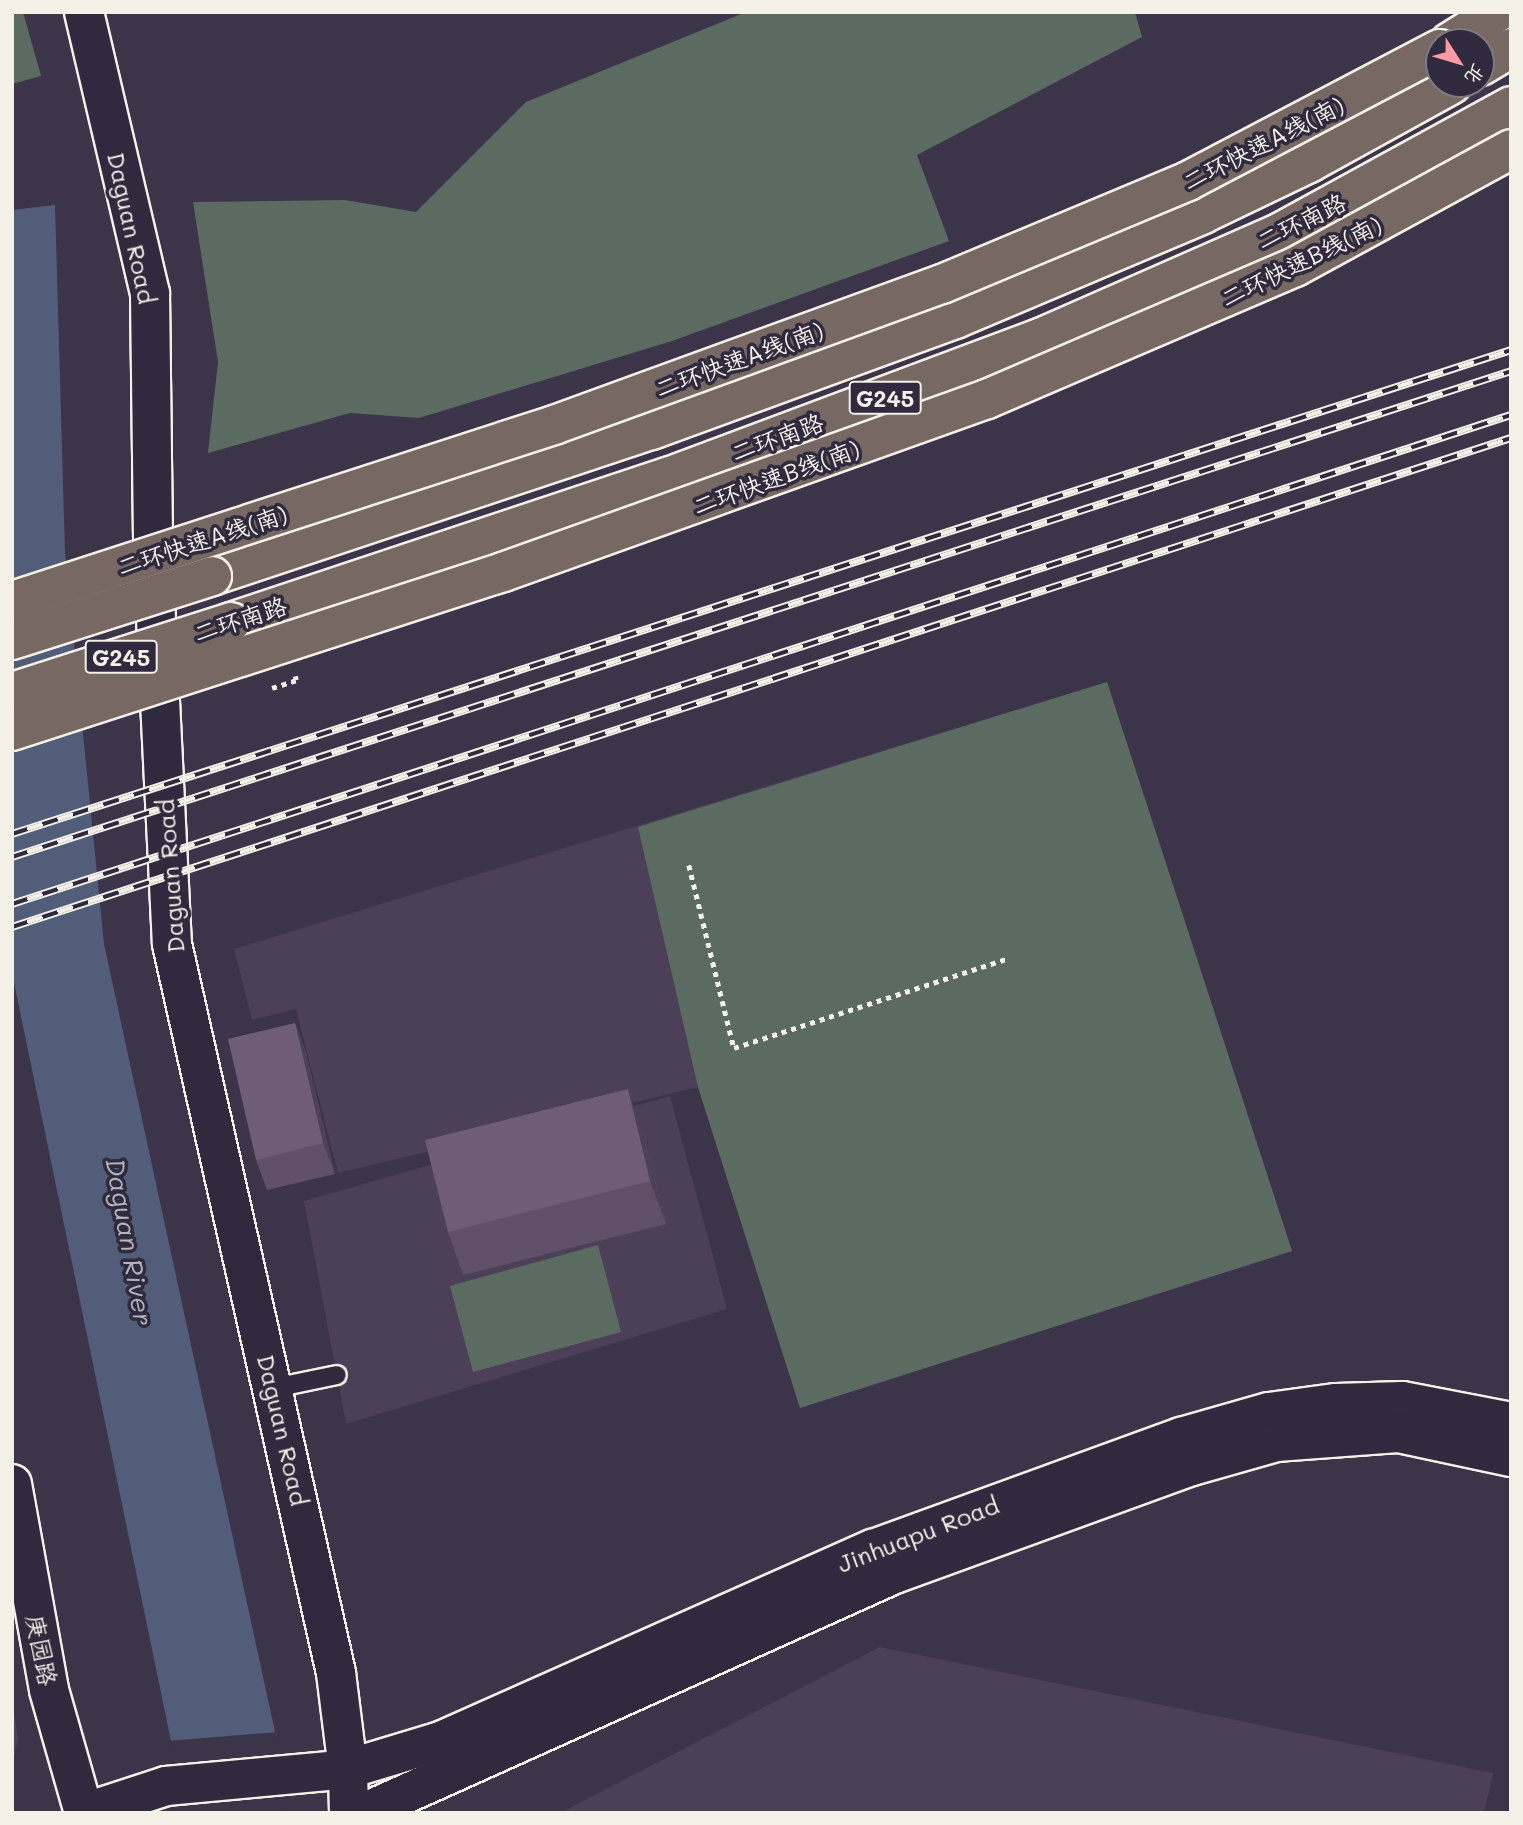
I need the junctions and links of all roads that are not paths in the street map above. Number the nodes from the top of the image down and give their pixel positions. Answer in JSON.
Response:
{"nodes":[{"id":1,"x":84,"y":12,"type":"edge"},
{"id":2,"x":1498,"y":12,"type":"edge"},
{"id":3,"x":1472,"y":28,"type":"edge"},
{"id":4,"x":1511,"y":48,"type":"edge"},
{"id":5,"x":1425,"y":56,"type":"edge"},
{"id":6,"x":1495,"y":58,"type":"edge"},
{"id":7,"x":1426,"y":98,"type":"edge"},
{"id":8,"x":1511,"y":106,"type":"edge"},
{"id":9,"x":1511,"y":149,"type":"edge"},
{"id":10,"x":12,"y":601,"type":"edge"},
{"id":11,"x":12,"y":640,"type":"edge"},
{"id":12,"x":12,"y":692,"type":"edge"},
{"id":13,"x":12,"y":731,"type":"edge"},
{"id":14,"x":337,"y":1375,"type":"dead end"},
{"id":15,"x":274,"y":1388,"type":"junction"},
{"id":16,"x":1511,"y":1422,"type":"edge"},
{"id":17,"x":1511,"y":1457,"type":"edge"},
{"id":18,"x":12,"y":1484,"type":"edge"},
{"id":19,"x":348,"y":1769,"type":"junction"},
{"id":20,"x":84,"y":1813,"type":"edge"},
{"id":21,"x":349,"y":1813,"type":"edge"},
{"id":22,"x":363,"y":1813,"type":"edge"}],
"edges":[{"from":1,"to":15,"type":"street","name":"Daguan Road"},
{"from":2,"to":3,"type":"main road"},
{"from":4,"to":6,"type":"main road"},
{"from":5,"to":10,"type":"main road","name":"二环快速A线(南)","bridge":true},
{"from":7,"to":11,"type":"main road","name":"二环南路","number":"G245","bridge":true},
{"from":8,"to":12,"type":"main road","name":"二环南路","number":"G245","bridge":true},
{"from":9,"to":13,"type":"main road","name":"二环快速B线(南)","bridge":true},
{"from":14,"to":15,"type":"lane"},
{"from":15,"to":19,"type":"street","name":"Daguan Road"},
{"from":16,"to":19,"type":"street","name":"Jinhuapu Road"},
{"from":17,"to":22,"type":"street","name":"Jinhuapu Road"},
{"from":18,"to":20,"type":"street","name":"庚园路"},
{"from":19,"to":20,"type":"street","name":"Jinhuapu Road"},
{"from":19,"to":21,"type":"street","name":"Daguan Road"}]}
